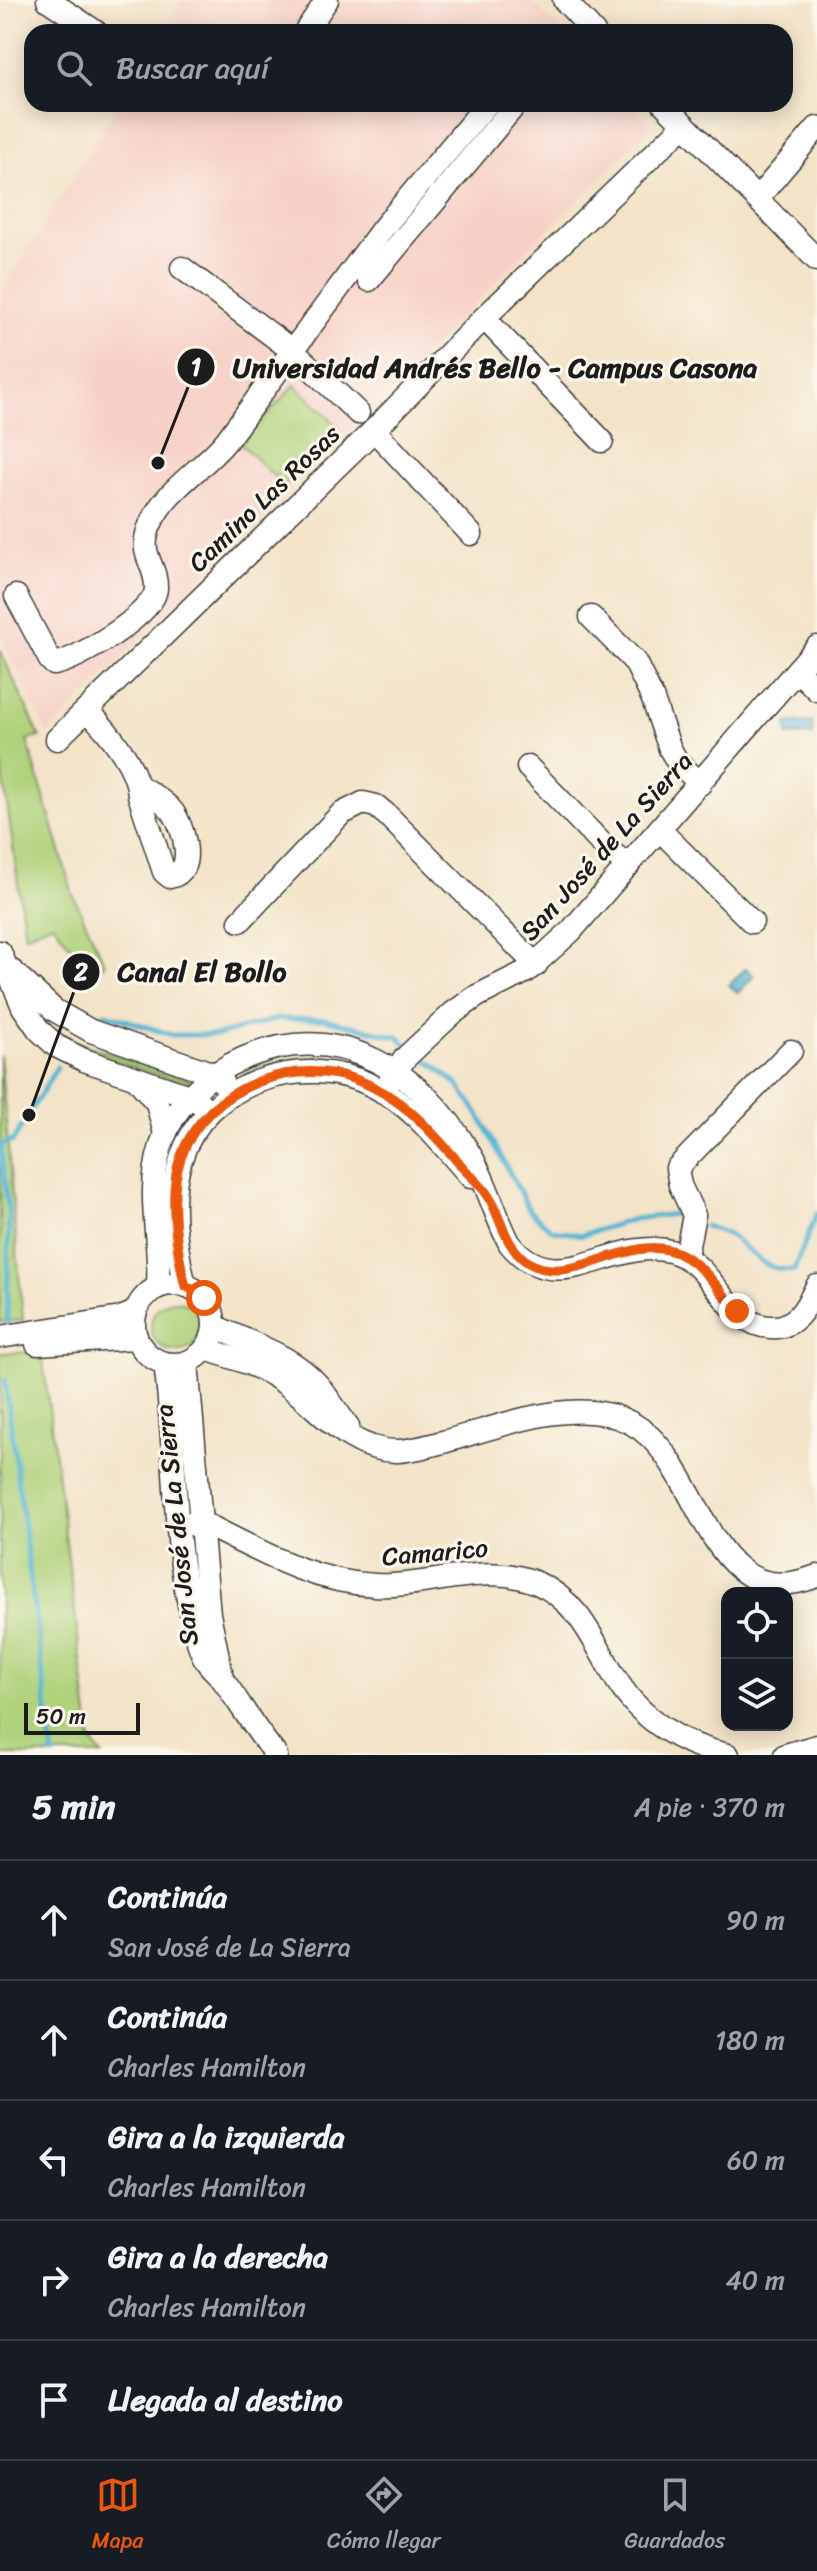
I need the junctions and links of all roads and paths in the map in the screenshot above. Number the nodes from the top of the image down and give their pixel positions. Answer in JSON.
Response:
{"nodes":[{"id":1,"x":48,"y":0,"type":"edge"},
{"id":2,"x":327,"y":0,"type":"edge"},
{"id":3,"x":564,"y":0,"type":"edge"},
{"id":4,"x":84,"y":24,"type":"edge"},
{"id":5,"x":310,"y":24,"type":"edge"},
{"id":6,"x":586,"y":24,"type":"edge"},
{"id":7,"x":480,"y":112,"type":"edge"},
{"id":8,"x":509,"y":112,"type":"edge"},
{"id":9,"x":672,"y":112,"type":"edge"},
{"id":10,"x":684,"y":125,"type":"junction"},
{"id":11,"x":817,"y":128,"type":"edge"},
{"id":12,"x":757,"y":199,"type":"junction"},
{"id":13,"x":817,"y":260,"type":"edge"},
{"id":14,"x":182,"y":268,"type":"dead end"},
{"id":15,"x":369,"y":280,"type":"dead end"},
{"id":16,"x":484,"y":318,"type":"junction"},
{"id":17,"x":293,"y":351,"type":"junction"},
{"id":18,"x":358,"y":413,"type":"dead end"},
{"id":19,"x":374,"y":430,"type":"junction"},
{"id":20,"x":602,"y":441,"type":"dead end"},
{"id":21,"x":471,"y":534,"type":"dead end"},
{"id":22,"x":16,"y":596,"type":"dead end"},
{"id":23,"x":145,"y":609,"type":"junction"},
{"id":24,"x":591,"y":617,"type":"dead end"},
{"id":25,"x":169,"y":629,"type":"junction"},
{"id":26,"x":817,"y":647,"type":"edge"},
{"id":27,"x":797,"y":670,"type":"junction"},
{"id":28,"x":817,"y":690,"type":"edge"},
{"id":29,"x":87,"y":710,"type":"junction"},
{"id":30,"x":57,"y":739,"type":"dead end"},
{"id":31,"x":528,"y":767,"type":"dead end"},
{"id":32,"x":700,"y":784,"type":"junction"},
{"id":33,"x":138,"y":785,"type":"dead end"},
{"id":34,"x":660,"y":830,"type":"junction"},
{"id":35,"x":628,"y":866,"type":"junction"},
{"id":36,"x":240,"y":921,"type":"dead end"},
{"id":37,"x":752,"y":922,"type":"dead end"},
{"id":38,"x":2,"y":957,"type":"edge"},
{"id":39,"x":536,"y":965,"type":"junction"},
{"id":40,"x":791,"y":1051,"type":"dead end"},
{"id":41,"x":394,"y":1071,"type":"junction"},
{"id":42,"x":214,"y":1074,"type":"junction"},
{"id":43,"x":135,"y":1077,"type":"junction"},
{"id":44,"x":383,"y":1092,"type":"junction"},
{"id":45,"x":235,"y":1093,"type":"junction"},
{"id":46,"x":189,"y":1096,"type":"junction"},
{"id":47,"x":211,"y":1111,"type":"junction"},
{"id":48,"x":165,"y":1134,"type":"junction"},
{"id":49,"x":488,"y":1195,"type":"junction"},
{"id":50,"x":686,"y":1256,"type":"junction"},
{"id":51,"x":185,"y":1285,"type":"junction"},
{"id":52,"x":817,"y":1286,"type":"edge"},
{"id":53,"x":158,"y":1287,"type":"junction"},
{"id":54,"x":135,"y":1312,"type":"junction"},
{"id":55,"x":215,"y":1326,"type":"junction"},
{"id":56,"x":0,"y":1337,"type":"edge"},
{"id":57,"x":136,"y":1338,"type":"junction"},
{"id":58,"x":0,"y":1346,"type":"edge"},
{"id":59,"x":206,"y":1349,"type":"junction"},
{"id":60,"x":176,"y":1364,"type":"junction"},
{"id":61,"x":362,"y":1442,"type":"junction"},
{"id":62,"x":189,"y":1524,"type":"junction"},
{"id":63,"x":817,"y":1576,"type":"edge"},
{"id":64,"x":817,"y":1746,"type":"edge"},
{"id":65,"x":276,"y":1755,"type":"edge"},
{"id":66,"x":728,"y":1755,"type":"edge"},
{"id":67,"x":785,"y":1755,"type":"edge"}],
"edges":[{"from":1,"to":4,"type":"street"},
{"from":2,"to":5,"type":"street"},
{"from":3,"to":6,"type":"street"},
{"from":7,"to":17,"type":"street"},
{"from":8,"to":15,"type":"street"},
{"from":9,"to":10,"type":"street"},
{"from":10,"to":12,"type":"street"},
{"from":10,"to":16,"type":"street","name":"Camino Las Rosas"},
{"from":11,"to":12,"type":"street"},
{"from":12,"to":13,"type":"street"},
{"from":14,"to":17,"type":"street"},
{"from":16,"to":19,"type":"street","name":"Camino Las Rosas"},
{"from":16,"to":20,"type":"street"},
{"from":17,"to":18,"type":"street"},
{"from":17,"to":23,"type":"street"},
{"from":19,"to":21,"type":"street"},
{"from":19,"to":25,"type":"street","name":"Camino Las Rosas"},
{"from":22,"to":23,"type":"street"},
{"from":23,"to":25,"type":"street"},
{"from":24,"to":32,"type":"street"},
{"from":25,"to":29,"type":"street","name":"Camino Las Rosas"},
{"from":26,"to":27,"type":"street","name":"San José de La Sierra"},
{"from":27,"to":28,"type":"street"},
{"from":27,"to":32,"type":"street","name":"San José de La Sierra"},
{"from":29,"to":30,"type":"street","name":"Camino Las Rosas"},
{"from":29,"to":33,"type":"street"},
{"from":31,"to":35,"type":"street"},
{"from":32,"to":34,"type":"street","name":"San José de La Sierra"},
{"from":34,"to":35,"type":"street","name":"San José de La Sierra"},
{"from":34,"to":37,"type":"street"},
{"from":35,"to":39,"type":"street","name":"San José de La Sierra"},
{"from":36,"to":39,"type":"street"},
{"from":38,"to":42,"type":"street"},
{"from":38,"to":43,"type":"street"},
{"from":39,"to":41,"type":"street","name":"San José de La Sierra"},
{"from":40,"to":50,"type":"street"},
{"from":41,"to":42,"type":"street"},
{"from":41,"to":44,"type":"street","name":"San José de La Sierra"},
{"from":41,"to":49,"type":"street"},
{"from":42,"to":45,"type":"street"},
{"from":42,"to":46,"type":"street"},
{"from":43,"to":46,"type":"street"},
{"from":43,"to":48,"type":"street"},
{"from":44,"to":45,"type":"street"},
{"from":44,"to":49,"type":"street"},
{"from":45,"to":47,"type":"street"},
{"from":46,"to":47,"type":"street"},
{"from":46,"to":48,"type":"street"},
{"from":47,"to":51,"type":"street"},
{"from":48,"to":53,"type":"street"},
{"from":49,"to":50,"type":"street"},
{"from":50,"to":52,"type":"street"},
{"from":51,"to":53,"type":"street"},
{"from":51,"to":55,"type":"street"},
{"from":53,"to":54,"type":"street"},
{"from":54,"to":56,"type":"street"},
{"from":54,"to":57,"type":"street"},
{"from":55,"to":59,"type":"street"},
{"from":55,"to":61,"type":"street"},
{"from":57,"to":58,"type":"street"},
{"from":57,"to":60,"type":"street"},
{"from":59,"to":60,"type":"street"},
{"from":59,"to":61,"type":"street"},
{"from":60,"to":62,"type":"street","name":"San José de La Sierra"},
{"from":61,"to":63,"type":"street"},
{"from":62,"to":65,"type":"street","name":"San José de La Sierra"},
{"from":62,"to":66,"type":"street","name":"Camarico"},
{"from":64,"to":67,"type":"street"}]}
